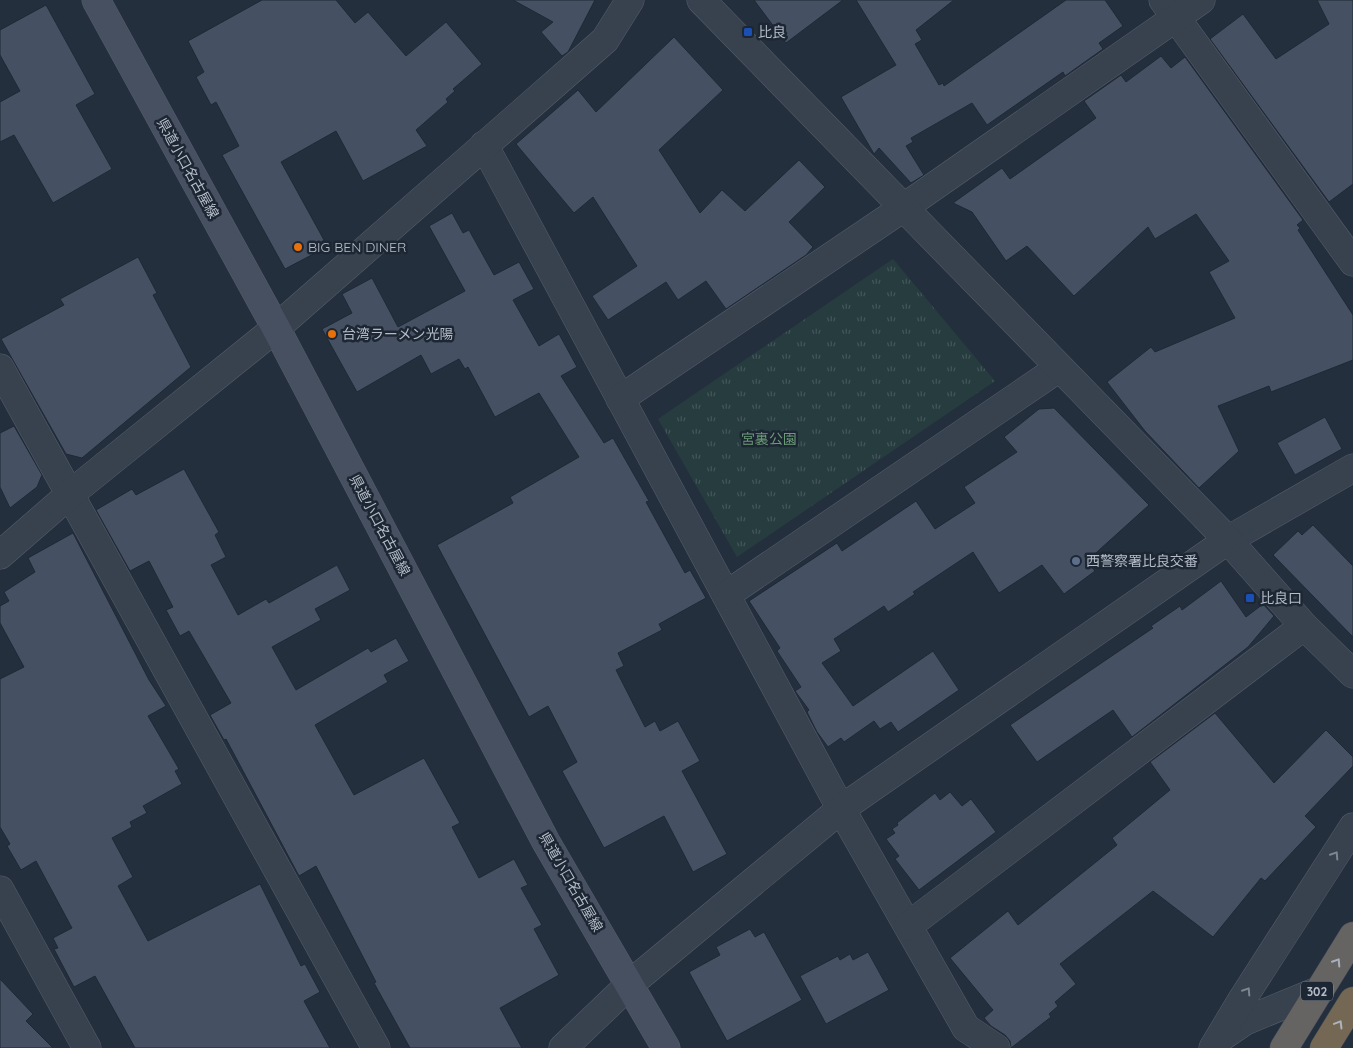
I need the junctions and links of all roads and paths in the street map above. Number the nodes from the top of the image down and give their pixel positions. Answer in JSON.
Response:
{"nodes":[{"id":1,"x":96,"y":0,"type":"edge"},
{"id":2,"x":630,"y":0,"type":"edge"},
{"id":3,"x":701,"y":0,"type":"edge"},
{"id":4,"x":1201,"y":0,"type":"edge"},
{"id":5,"x":1170,"y":9,"type":"edge"},
{"id":6,"x":484,"y":145,"type":"junction"},
{"id":7,"x":903,"y":208,"type":"junction"},
{"id":8,"x":1353,"y":262,"type":"edge"},
{"id":9,"x":276,"y":328,"type":"junction"},
{"id":10,"x":0,"y":368,"type":"edge"},
{"id":11,"x":1059,"y":368,"type":"junction"},
{"id":12,"x":620,"y":399,"type":"junction"},
{"id":13,"x":1353,"y":468,"type":"edge"},
{"id":14,"x":69,"y":495,"type":"junction"},
{"id":15,"x":1228,"y":540,"type":"junction"},
{"id":16,"x":0,"y":555,"type":"edge"},
{"id":17,"x":726,"y":595,"type":"junction"},
{"id":18,"x":1304,"y":626,"type":"junction"},
{"id":19,"x":1353,"y":674,"type":"edge"},
{"id":20,"x":841,"y":809,"type":"junction"},
{"id":21,"x":1353,"y":827,"type":"edge"},
{"id":22,"x":0,"y":890,"type":"edge"},
{"id":23,"x":908,"y":926,"type":"junction"},
{"id":24,"x":1353,"y":936,"type":"edge"},
{"id":25,"x":630,"y":984,"type":"junction"},
{"id":26,"x":1318,"y":991,"type":"junction"},
{"id":27,"x":1353,"y":1001,"type":"edge"},
{"id":28,"x":1216,"y":1044,"type":"edge"},
{"id":29,"x":87,"y":1048,"type":"edge"},
{"id":30,"x":376,"y":1048,"type":"edge"},
{"id":31,"x":563,"y":1048,"type":"edge"},
{"id":32,"x":666,"y":1048,"type":"edge"},
{"id":33,"x":996,"y":1048,"type":"edge"},
{"id":34,"x":1284,"y":1048,"type":"edge"},
{"id":35,"x":1324,"y":1048,"type":"edge"}],
"edges":[{"from":1,"to":9,"type":"main road","name":"県道小口名古屋線"},
{"from":2,"to":6,"type":"street"},
{"from":3,"to":7,"type":"street"},
{"from":4,"to":5,"type":"street"},
{"from":5,"to":7,"type":"street"},
{"from":5,"to":8,"type":"street"},
{"from":6,"to":9,"type":"street"},
{"from":6,"to":12,"type":"street"},
{"from":7,"to":11,"type":"street"},
{"from":7,"to":12,"type":"street"},
{"from":9,"to":14,"type":"street"},
{"from":9,"to":25,"type":"main road","name":"県道小口名古屋線"},
{"from":10,"to":14,"type":"street"},
{"from":11,"to":15,"type":"street"},
{"from":11,"to":17,"type":"street"},
{"from":12,"to":17,"type":"street"},
{"from":13,"to":15,"type":"street"},
{"from":14,"to":16,"type":"street"},
{"from":14,"to":30,"type":"street"},
{"from":15,"to":18,"type":"street"},
{"from":15,"to":20,"type":"street"},
{"from":17,"to":20,"type":"street"},
{"from":18,"to":19,"type":"street"},
{"from":18,"to":23,"type":"street"},
{"from":20,"to":23,"type":"street"},
{"from":20,"to":25,"type":"street"},
{"from":28,"to":21,"type":"street","one_way":true},
{"from":22,"to":29,"type":"street"},
{"from":23,"to":33,"type":"street"},
{"from":26,"to":24,"type":"highway","number":"302","one_way":true},
{"from":25,"to":31,"type":"street"},
{"from":25,"to":32,"type":"main road","name":"県道小口名古屋線"},
{"from":26,"to":28,"type":"street"},
{"from":26,"to":34,"type":"highway","number":"302"},
{"from":35,"to":27,"type":"highway","one_way":true}]}
